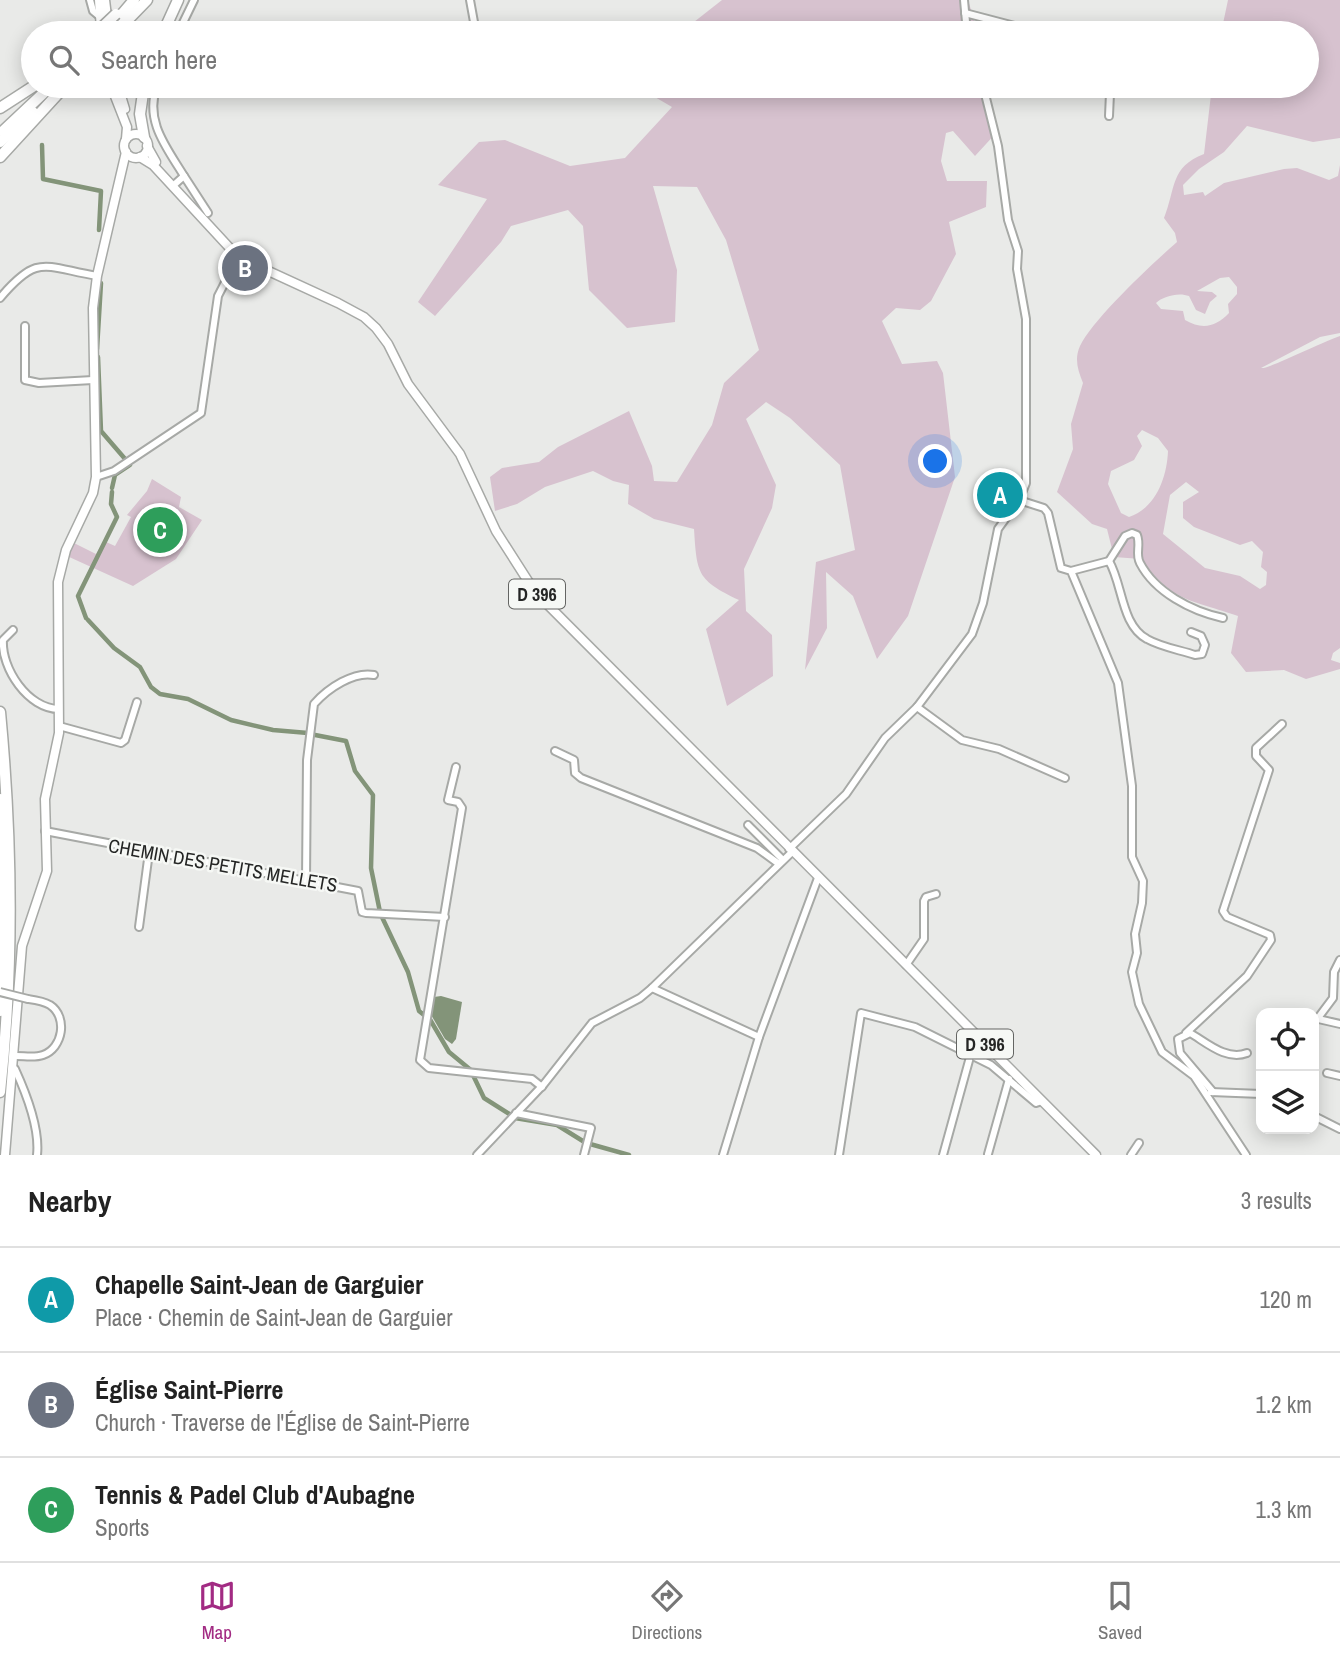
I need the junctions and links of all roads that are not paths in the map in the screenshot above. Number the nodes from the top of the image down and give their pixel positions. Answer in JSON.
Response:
{"nodes":[{"id":1,"x":90,"y":0,"type":"edge"},
{"id":2,"x":99,"y":0,"type":"edge"},
{"id":3,"x":105,"y":0,"type":"edge"},
{"id":4,"x":132,"y":0,"type":"edge"},
{"id":5,"x":147,"y":0,"type":"edge"},
{"id":6,"x":178,"y":0,"type":"edge"},
{"id":7,"x":194,"y":0,"type":"edge"},
{"id":8,"x":470,"y":0,"type":"edge"},
{"id":9,"x":964,"y":0,"type":"edge"},
{"id":10,"x":965,"y":13,"type":"junction"},
{"id":11,"x":99,"y":16,"type":"junction"},
{"id":12,"x":104,"y":21,"type":"edge"},
{"id":13,"x":110,"y":21,"type":"edge"},
{"id":14,"x":117,"y":21,"type":"edge"},
{"id":15,"x":121,"y":21,"type":"edge"},
{"id":16,"x":168,"y":21,"type":"edge"},
{"id":17,"x":184,"y":21,"type":"edge"},
{"id":18,"x":474,"y":21,"type":"edge"},
{"id":19,"x":966,"y":21,"type":"edge"},
{"id":20,"x":995,"y":21,"type":"edge"},
{"id":21,"x":21,"y":94,"type":"edge"},
{"id":22,"x":38,"y":98,"type":"edge"},
{"id":23,"x":50,"y":98,"type":"edge"},
{"id":24,"x":52,"y":98,"type":"edge"},
{"id":25,"x":116,"y":98,"type":"edge"},
{"id":26,"x":122,"y":98,"type":"edge"},
{"id":27,"x":142,"y":98,"type":"edge"},
{"id":28,"x":155,"y":98,"type":"edge"},
{"id":29,"x":986,"y":98,"type":"edge"},
{"id":30,"x":1110,"y":98,"type":"edge"},
{"id":31,"x":0,"y":108,"type":"edge"},
{"id":32,"x":1109,"y":116,"type":"dead end"},
{"id":33,"x":0,"y":134,"type":"edge"},
{"id":34,"x":126,"y":139,"type":"junction"},
{"id":35,"x":143,"y":139,"type":"junction"},
{"id":36,"x":0,"y":142,"type":"edge"},
{"id":37,"x":126,"y":152,"type":"junction"},
{"id":38,"x":138,"y":157,"type":"junction"},
{"id":39,"x":0,"y":158,"type":"edge"},
{"id":40,"x":184,"y":176,"type":"junction"},
{"id":41,"x":121,"y":180,"type":"junction"},
{"id":42,"x":175,"y":184,"type":"junction"},
{"id":43,"x":204,"y":215,"type":"junction"},
{"id":44,"x":238,"y":257,"type":"junction"},
{"id":45,"x":97,"y":276,"type":"junction"},
{"id":46,"x":0,"y":298,"type":"edge"},
{"id":47,"x":25,"y":326,"type":"dead end"},
{"id":48,"x":93,"y":380,"type":"junction"},
{"id":49,"x":96,"y":477,"type":"junction"},
{"id":50,"x":1019,"y":500,"type":"junction"},
{"id":51,"x":1109,"y":561,"type":"junction"},
{"id":52,"x":1071,"y":571,"type":"junction"},
{"id":53,"x":1223,"y":618,"type":"dead end"},
{"id":54,"x":13,"y":630,"type":"dead end"},
{"id":55,"x":1191,"y":632,"type":"dead end"},
{"id":56,"x":374,"y":675,"type":"dead end"},
{"id":57,"x":137,"y":702,"type":"dead end"},
{"id":58,"x":917,"y":707,"type":"junction"},
{"id":59,"x":59,"y":709,"type":"junction"},
{"id":60,"x":0,"y":712,"type":"edge"},
{"id":61,"x":1282,"y":724,"type":"dead end"},
{"id":62,"x":59,"y":726,"type":"junction"},
{"id":63,"x":555,"y":751,"type":"dead end"},
{"id":64,"x":456,"y":767,"type":"dead end"},
{"id":65,"x":1065,"y":778,"type":"dead end"},
{"id":66,"x":0,"y":799,"type":"edge"},
{"id":67,"x":748,"y":825,"type":"dead end"},
{"id":68,"x":45,"y":831,"type":"junction"},
{"id":69,"x":790,"y":850,"type":"junction"},
{"id":70,"x":149,"y":852,"type":"junction"},
{"id":71,"x":781,"y":862,"type":"junction"},
{"id":72,"x":818,"y":878,"type":"junction"},
{"id":73,"x":306,"y":881,"type":"junction"},
{"id":74,"x":936,"y":894,"type":"dead end"},
{"id":75,"x":444,"y":917,"type":"junction"},
{"id":76,"x":139,"y":927,"type":"dead end"},
{"id":77,"x":1340,"y":960,"type":"edge"},
{"id":78,"x":906,"y":965,"type":"junction"},
{"id":79,"x":652,"y":988,"type":"junction"},
{"id":80,"x":0,"y":992,"type":"edge"},
{"id":81,"x":0,"y":1010,"type":"edge"},
{"id":82,"x":1319,"y":1014,"type":"edge"},
{"id":83,"x":1319,"y":1019,"type":"edge"},
{"id":84,"x":1340,"y":1024,"type":"edge"},
{"id":85,"x":1186,"y":1033,"type":"junction"},
{"id":86,"x":759,"y":1037,"type":"junction"},
{"id":87,"x":1247,"y":1053,"type":"dead end"},
{"id":88,"x":16,"y":1056,"type":"junction"},
{"id":89,"x":970,"y":1057,"type":"junction"},
{"id":90,"x":15,"y":1069,"type":"junction"},
{"id":91,"x":1327,"y":1073,"type":"dead end"},
{"id":92,"x":1340,"y":1076,"type":"edge"},
{"id":93,"x":1009,"y":1079,"type":"junction"},
{"id":94,"x":542,"y":1087,"type":"junction"},
{"id":95,"x":0,"y":1092,"type":"edge"},
{"id":96,"x":1209,"y":1092,"type":"junction"},
{"id":97,"x":1256,"y":1094,"type":"edge"},
{"id":98,"x":1042,"y":1101,"type":"junction"},
{"id":99,"x":516,"y":1113,"type":"junction"},
{"id":100,"x":1319,"y":1118,"type":"edge"},
{"id":101,"x":1340,"y":1129,"type":"edge"},
{"id":102,"x":1139,"y":1143,"type":"dead end"},
{"id":103,"x":988,"y":1154,"type":"edge"},
{"id":104,"x":5,"y":1155,"type":"edge"},
{"id":105,"x":37,"y":1155,"type":"edge"},
{"id":106,"x":477,"y":1155,"type":"edge"},
{"id":107,"x":584,"y":1155,"type":"edge"},
{"id":108,"x":723,"y":1155,"type":"edge"},
{"id":109,"x":839,"y":1155,"type":"edge"},
{"id":110,"x":943,"y":1155,"type":"edge"},
{"id":111,"x":1096,"y":1155,"type":"edge"},
{"id":112,"x":1131,"y":1155,"type":"edge"},
{"id":113,"x":1246,"y":1155,"type":"edge"}],
"edges":[{"from":1,"to":11,"type":"street"},
{"from":2,"to":11,"type":"main road"},
{"from":3,"to":13,"type":"main road"},
{"from":4,"to":14,"type":"highway"},
{"from":5,"to":15,"type":"highway"},
{"from":6,"to":16,"type":"highway"},
{"from":7,"to":17,"type":"street"},
{"from":8,"to":18,"type":"street"},
{"from":9,"to":10,"type":"street"},
{"from":10,"to":19,"type":"street"},
{"from":10,"to":20,"type":"street"},
{"from":11,"to":12,"type":"main road"},
{"from":21,"to":31,"type":"highway"},
{"from":22,"to":33,"type":"highway"},
{"from":23,"to":36,"type":"highway"},
{"from":24,"to":39,"type":"highway"},
{"from":25,"to":34,"type":"main road"},
{"from":26,"to":35,"type":"main road","number":"D 396"},
{"from":27,"to":35,"type":"highway"},
{"from":28,"to":40,"type":"street"},
{"from":29,"to":50,"type":"street"},
{"from":30,"to":32,"type":"street"},
{"from":34,"to":35,"type":"main road"},
{"from":34,"to":37,"type":"main road"},
{"from":35,"to":38,"type":"main road"},
{"from":35,"to":42,"type":"main road","number":"D 396"},
{"from":37,"to":38,"type":"main road"},
{"from":37,"to":41,"type":"main road"},
{"from":38,"to":41,"type":"main road"},
{"from":38,"to":43,"type":"main road","number":"D 396"},
{"from":40,"to":42,"type":"street"},
{"from":40,"to":43,"type":"street"},
{"from":41,"to":45,"type":"main road"},
{"from":42,"to":43,"type":"main road","number":"D 396"},
{"from":43,"to":44,"type":"main road","number":"D 396"},
{"from":44,"to":49,"type":"street"},
{"from":44,"to":69,"type":"main road","number":"D 396"},
{"from":45,"to":46,"type":"street"},
{"from":45,"to":48,"type":"main road"},
{"from":47,"to":48,"type":"street"},
{"from":48,"to":49,"type":"main road"},
{"from":49,"to":59,"type":"main road"},
{"from":50,"to":52,"type":"street"},
{"from":50,"to":58,"type":"street"},
{"from":51,"to":52,"type":"street"},
{"from":51,"to":53,"type":"street"},
{"from":51,"to":55,"type":"street"},
{"from":52,"to":96,"type":"street"},
{"from":54,"to":59,"type":"street"},
{"from":56,"to":73,"type":"street"},
{"from":57,"to":62,"type":"street"},
{"from":58,"to":65,"type":"street"},
{"from":58,"to":69,"type":"street"},
{"from":59,"to":62,"type":"main road"},
{"from":60,"to":95,"type":"highway"},
{"from":61,"to":85,"type":"street"},
{"from":62,"to":68,"type":"main road"},
{"from":63,"to":71,"type":"street"},
{"from":64,"to":75,"type":"street"},
{"from":66,"to":81,"type":"highway"},
{"from":67,"to":71,"type":"street"},
{"from":68,"to":70,"type":"street","name":"CHEMIN DES PETITS MELLETS"},
{"from":68,"to":88,"type":"main road"},
{"from":69,"to":71,"type":"street"},
{"from":69,"to":72,"type":"main road","number":"D 396"},
{"from":70,"to":73,"type":"street","name":"CHEMIN DES PETITS MELLETS"},
{"from":70,"to":76,"type":"street"},
{"from":71,"to":79,"type":"street"},
{"from":72,"to":78,"type":"main road","number":"D 396"},
{"from":72,"to":86,"type":"street"},
{"from":73,"to":75,"type":"street","name":"CHEMIN DES PETITS MELLETS"},
{"from":74,"to":78,"type":"street"},
{"from":75,"to":94,"type":"street"},
{"from":77,"to":82,"type":"street"},
{"from":78,"to":98,"type":"main road","number":"D 396"},
{"from":79,"to":86,"type":"street"},
{"from":79,"to":94,"type":"street"},
{"from":80,"to":88,"type":"street","bridge":true},
{"from":83,"to":84,"type":"street"},
{"from":85,"to":87,"type":"street"},
{"from":85,"to":96,"type":"street"},
{"from":86,"to":108,"type":"street"},
{"from":88,"to":90,"type":"main road"},
{"from":89,"to":93,"type":"street"},
{"from":89,"to":109,"type":"street"},
{"from":89,"to":110,"type":"street"},
{"from":90,"to":104,"type":"main road"},
{"from":90,"to":105,"type":"street"},
{"from":91,"to":92,"type":"street"},
{"from":93,"to":98,"type":"street"},
{"from":93,"to":103,"type":"street"},
{"from":94,"to":99,"type":"street"},
{"from":96,"to":97,"type":"street"},
{"from":96,"to":113,"type":"street"},
{"from":98,"to":111,"type":"main road","number":"D 396"},
{"from":99,"to":106,"type":"street"},
{"from":99,"to":107,"type":"street"},
{"from":100,"to":101,"type":"street"},
{"from":102,"to":112,"type":"street"}]}
